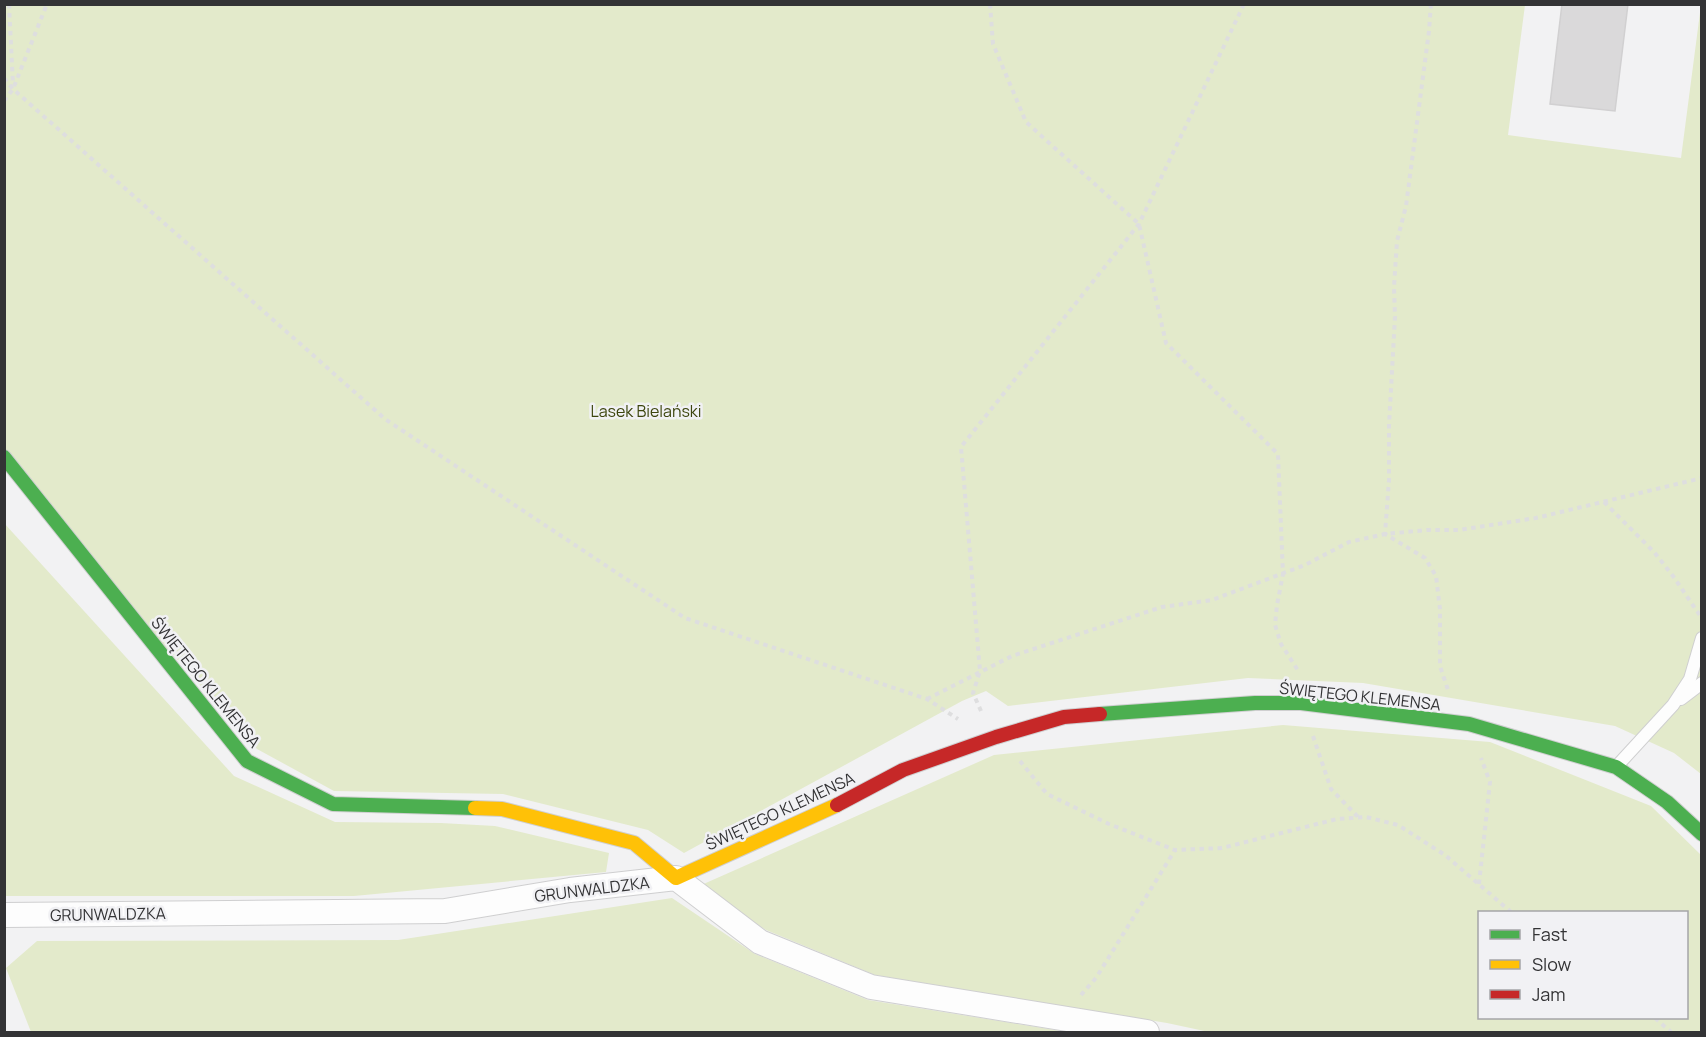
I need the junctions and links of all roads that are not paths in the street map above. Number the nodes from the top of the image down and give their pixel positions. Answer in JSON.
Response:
{"nodes":[{"id":1,"x":4,"y":457,"type":"edge"},
{"id":2,"x":1701,"y":638,"type":"edge"},
{"id":3,"x":1701,"y":683,"type":"edge"},
{"id":4,"x":1672,"y":705,"type":"junction"},
{"id":5,"x":1616,"y":767,"type":"junction"},
{"id":6,"x":1701,"y":834,"type":"edge"},
{"id":7,"x":676,"y":878,"type":"junction"},
{"id":8,"x":4,"y":915,"type":"edge"},
{"id":9,"x":1147,"y":1032,"type":"edge"}],
"edges":[{"from":1,"to":7,"type":"street","name":"ŚWIĘTEGO KLEMENSA"},
{"from":2,"to":4,"type":"lane"},
{"from":3,"to":4,"type":"lane"},
{"from":4,"to":5,"type":"lane"},
{"from":5,"to":6,"type":"street","name":"ŚWIĘTEGO KLEMENSA"},
{"from":5,"to":7,"type":"street","name":"ŚWIĘTEGO KLEMENSA"},
{"from":7,"to":8,"type":"street","name":"GRUNWALDZKA"},
{"from":7,"to":9,"type":"street"}]}
